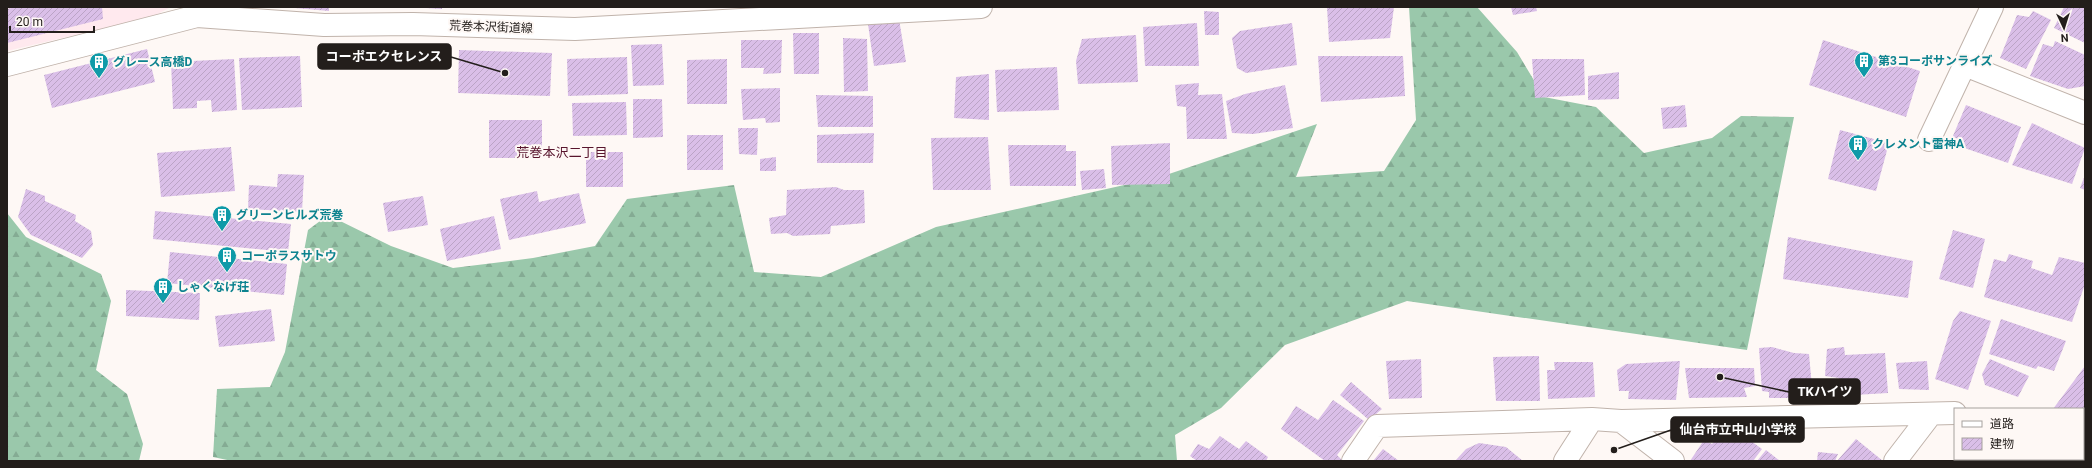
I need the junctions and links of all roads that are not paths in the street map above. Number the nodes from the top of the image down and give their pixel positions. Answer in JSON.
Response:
{"nodes":[{"id":1,"x":981,"y":7,"type":"edge"},
{"id":2,"x":1992,"y":7,"type":"edge"},
{"id":3,"x":7,"y":65,"type":"edge"},
{"id":4,"x":1965,"y":65,"type":"junction"},
{"id":5,"x":2085,"y":113,"type":"edge"},
{"id":6,"x":1929,"y":140,"type":"dead end"},
{"id":7,"x":1954,"y":413,"type":"edge"},
{"id":8,"x":1931,"y":414,"type":"junction"},
{"id":9,"x":1592,"y":419,"type":"junction"},
{"id":10,"x":1622,"y":421,"type":"junction"},
{"id":11,"x":1353,"y":461,"type":"edge"},
{"id":12,"x":1565,"y":461,"type":"edge"},
{"id":13,"x":1673,"y":461,"type":"edge"},
{"id":14,"x":1895,"y":461,"type":"edge"}],
"edges":[{"from":1,"to":3,"type":"street","name":"荒巻本沢街道線"},
{"from":2,"to":4,"type":"street"},
{"from":4,"to":5,"type":"street"},
{"from":4,"to":6,"type":"street"},
{"from":7,"to":8,"type":"street"},
{"from":8,"to":10,"type":"street"},
{"from":8,"to":14,"type":"street"},
{"from":9,"to":10,"type":"street"},
{"from":9,"to":11,"type":"street"},
{"from":9,"to":12,"type":"street"},
{"from":10,"to":13,"type":"street"}]}
